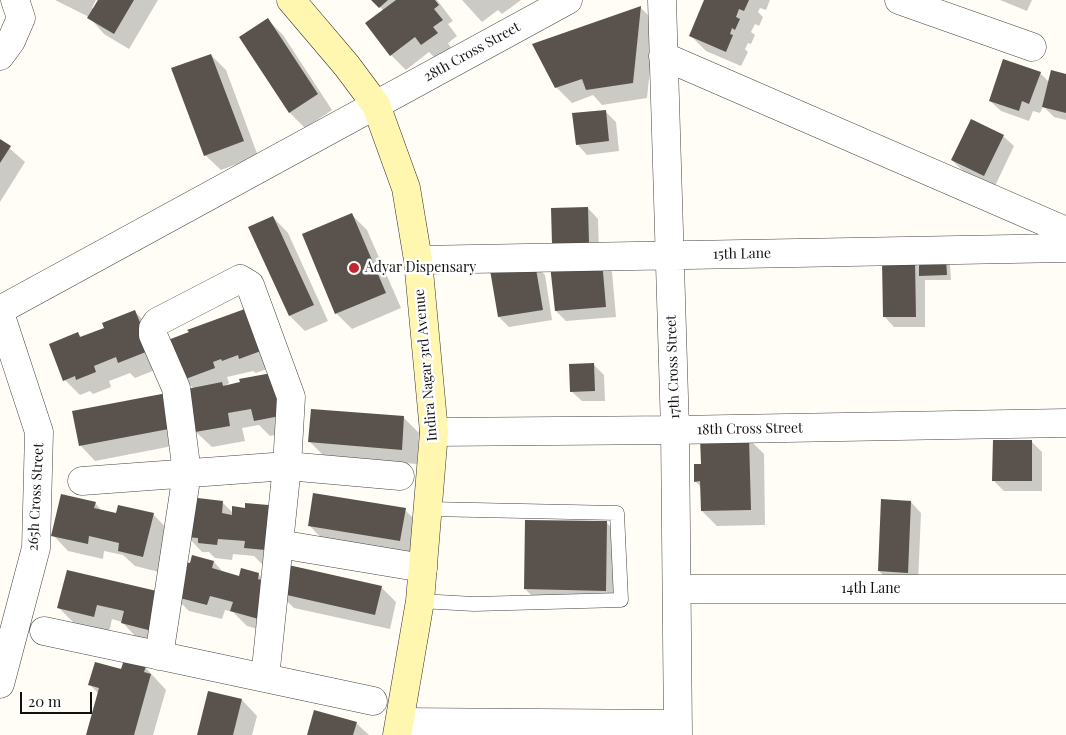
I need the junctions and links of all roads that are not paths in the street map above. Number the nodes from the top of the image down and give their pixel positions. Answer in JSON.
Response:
{"nodes":[{"id":1,"x":15,"y":0,"type":"edge"},
{"id":2,"x":291,"y":0,"type":"edge"},
{"id":3,"x":568,"y":0,"type":"edge"},
{"id":4,"x":662,"y":0,"type":"edge"},
{"id":5,"x":899,"y":0,"type":"edge"},
{"id":6,"x":937,"y":6,"type":"edge"},
{"id":7,"x":1032,"y":47,"type":"dead end"},
{"id":8,"x":0,"y":56,"type":"edge"},
{"id":9,"x":663,"y":56,"type":"junction"},
{"id":10,"x":376,"y":105,"type":"junction"},
{"id":11,"x":1066,"y":231,"type":"edge"},
{"id":12,"x":1066,"y":248,"type":"edge"},
{"id":13,"x":669,"y":255,"type":"junction"},
{"id":14,"x":418,"y":260,"type":"junction"},
{"id":15,"x":0,"y":312,"type":"edge"},
{"id":16,"x":1066,"y":423,"type":"edge"},
{"id":17,"x":675,"y":430,"type":"junction"},
{"id":18,"x":434,"y":432,"type":"junction"},
{"id":19,"x":287,"y":466,"type":"junction"},
{"id":20,"x":187,"y":473,"type":"junction"},
{"id":21,"x":400,"y":476,"type":"dead end"},
{"id":22,"x":82,"y":481,"type":"dead end"},
{"id":23,"x":428,"y":509,"type":"junction"},
{"id":24,"x":279,"y":544,"type":"junction"},
{"id":25,"x":423,"y":568,"type":"junction"},
{"id":26,"x":677,"y":589,"type":"junction"},
{"id":27,"x":1066,"y":589,"type":"edge"},
{"id":28,"x":420,"y":601,"type":"junction"},
{"id":29,"x":44,"y":631,"type":"dead end"},
{"id":30,"x":159,"y":656,"type":"junction"},
{"id":31,"x":265,"y":678,"type":"junction"},
{"id":32,"x":0,"y":684,"type":"edge"},
{"id":33,"x":373,"y":701,"type":"dead end"},
{"id":34,"x":398,"y":728,"type":"edge"},
{"id":35,"x":678,"y":730,"type":"edge"}],
"edges":[{"from":1,"to":8,"type":"street"},
{"from":2,"to":10,"type":"street","name":"Indira Nagar 3rd Avenue"},
{"from":3,"to":10,"type":"street","name":"28th Cross Street"},
{"from":4,"to":9,"type":"street","name":"17th Cross Street"},
{"from":5,"to":6,"type":"street"},
{"from":6,"to":7,"type":"street"},
{"from":9,"to":11,"type":"street"},
{"from":9,"to":13,"type":"street","name":"17th Cross Street"},
{"from":10,"to":14,"type":"street","name":"Indira Nagar 3rd Avenue"},
{"from":10,"to":15,"type":"street","name":"28th Cross Street"},
{"from":12,"to":13,"type":"street","name":"15th Lane"},
{"from":13,"to":14,"type":"street","name":"15th Lane"},
{"from":13,"to":17,"type":"street","name":"17th Cross Street"},
{"from":14,"to":18,"type":"street","name":"Indira Nagar 3rd Avenue"},
{"from":15,"to":32,"type":"street","name":"265h Cross Street"},
{"from":16,"to":17,"type":"street","name":"18th Cross Street"},
{"from":17,"to":18,"type":"street","name":"18th Cross Street"},
{"from":17,"to":26,"type":"street","name":"17th Cross Street"},
{"from":18,"to":23,"type":"street","name":"Indira Nagar 3rd Avenue"},
{"from":19,"to":20,"type":"street"},
{"from":19,"to":20,"type":"street"},
{"from":19,"to":21,"type":"street"},
{"from":19,"to":24,"type":"street"},
{"from":20,"to":22,"type":"street"},
{"from":20,"to":30,"type":"street"},
{"from":23,"to":25,"type":"street","name":"Indira Nagar 3rd Avenue"},
{"from":23,"to":28,"type":"lane"},
{"from":24,"to":25,"type":"street"},
{"from":24,"to":31,"type":"street"},
{"from":25,"to":28,"type":"street","name":"Indira Nagar 3rd Avenue"},
{"from":26,"to":27,"type":"street","name":"14th Lane"},
{"from":26,"to":35,"type":"street","name":"17th Cross Street"},
{"from":28,"to":34,"type":"street","name":"Indira Nagar 3rd Avenue"},
{"from":29,"to":30,"type":"street"},
{"from":30,"to":31,"type":"street"},
{"from":31,"to":33,"type":"street"},
{"from":34,"to":35,"type":"street"}]}
